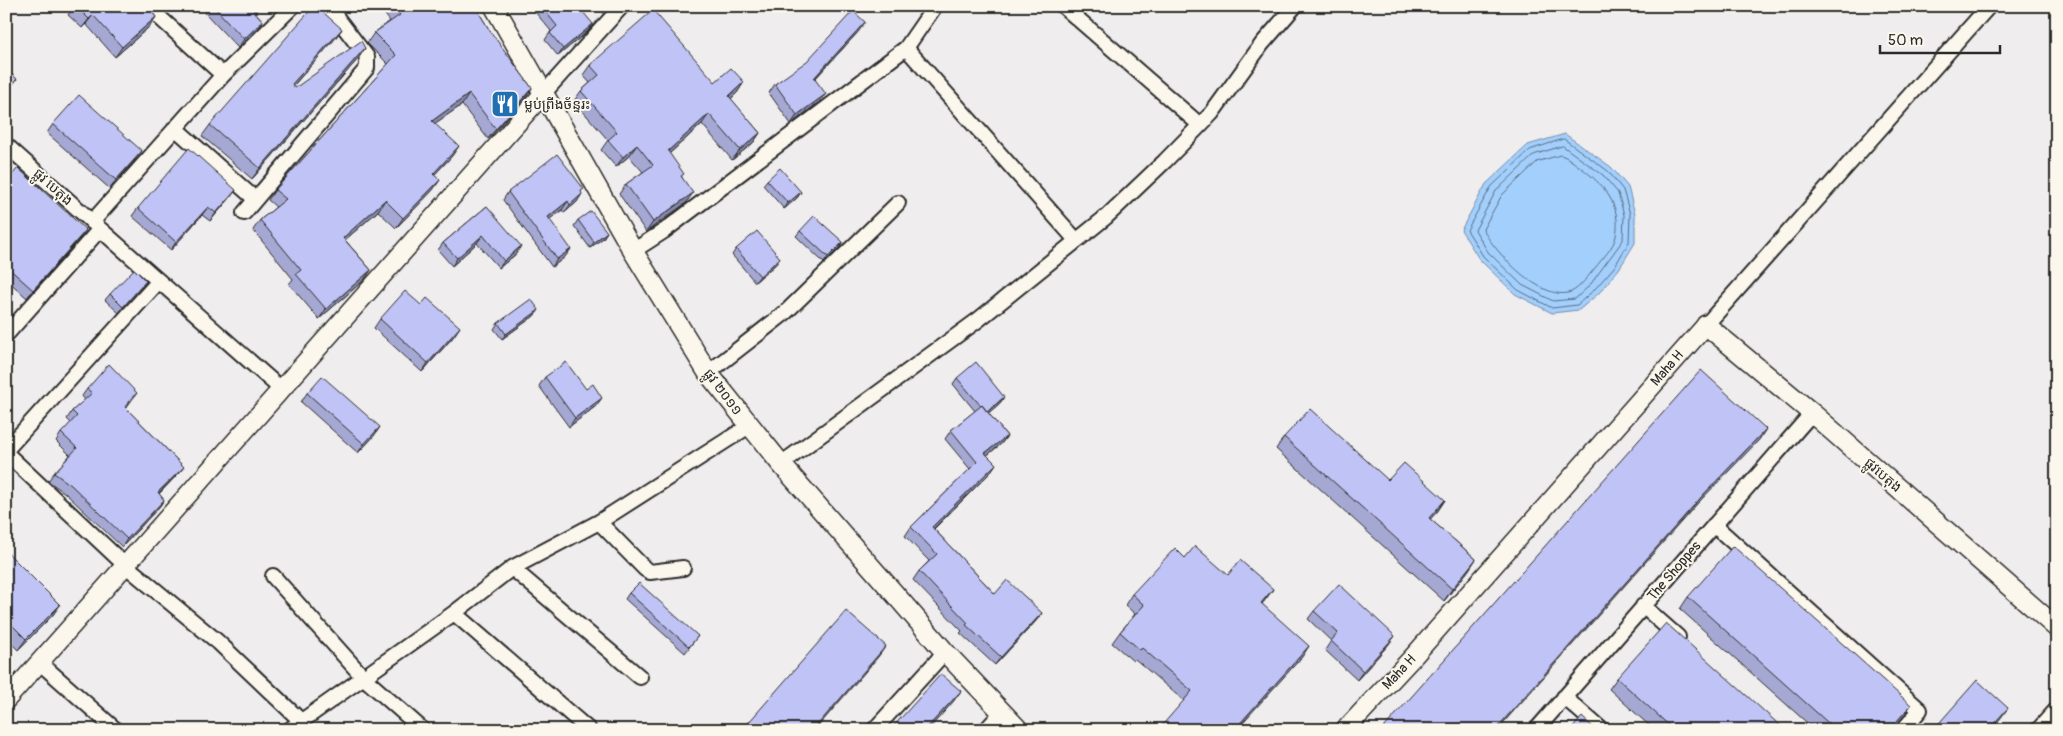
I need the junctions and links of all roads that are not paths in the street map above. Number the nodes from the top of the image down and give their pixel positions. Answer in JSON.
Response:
{"nodes":[{"id":1,"x":147,"y":6,"type":"edge"},
{"id":2,"x":293,"y":6,"type":"edge"},
{"id":3,"x":328,"y":6,"type":"edge"},
{"id":4,"x":494,"y":6,"type":"edge"},
{"id":5,"x":622,"y":6,"type":"edge"},
{"id":6,"x":935,"y":6,"type":"edge"},
{"id":7,"x":1064,"y":6,"type":"edge"},
{"id":8,"x":1295,"y":6,"type":"edge"},
{"id":9,"x":1989,"y":6,"type":"edge"},
{"id":10,"x":906,"y":48,"type":"junction"},
{"id":11,"x":223,"y":76,"type":"junction"},
{"id":12,"x":543,"y":94,"type":"junction"},
{"id":13,"x":1200,"y":124,"type":"junction"},
{"id":14,"x":175,"y":128,"type":"junction"},
{"id":15,"x":6,"y":145,"type":"edge"},
{"id":16,"x":255,"y":199,"type":"junction"},
{"id":17,"x":898,"y":203,"type":"dead end"},
{"id":18,"x":244,"y":213,"type":"dead end"},
{"id":19,"x":96,"y":225,"type":"junction"},
{"id":20,"x":1076,"y":240,"type":"junction"},
{"id":21,"x":633,"y":251,"type":"junction"},
{"id":22,"x":160,"y":281,"type":"junction"},
{"id":23,"x":1706,"y":325,"type":"junction"},
{"id":24,"x":6,"y":335,"type":"edge"},
{"id":25,"x":708,"y":373,"type":"junction"},
{"id":26,"x":281,"y":389,"type":"junction"},
{"id":27,"x":1812,"y":413,"type":"junction"},
{"id":28,"x":750,"y":426,"type":"junction"},
{"id":29,"x":6,"y":451,"type":"edge"},
{"id":30,"x":781,"y":464,"type":"junction"},
{"id":31,"x":599,"y":522,"type":"junction"},
{"id":32,"x":1714,"y":525,"type":"junction"},
{"id":33,"x":125,"y":565,"type":"junction"},
{"id":34,"x":512,"y":568,"type":"junction"},
{"id":35,"x":684,"y":568,"type":"dead end"},
{"id":36,"x":273,"y":576,"type":"dead end"},
{"id":37,"x":1643,"y":606,"type":"junction"},
{"id":38,"x":454,"y":613,"type":"junction"},
{"id":39,"x":2057,"y":628,"type":"edge"},
{"id":40,"x":1688,"y":645,"type":"edge"},
{"id":41,"x":945,"y":652,"type":"junction"},
{"id":42,"x":40,"y":662,"type":"junction"},
{"id":43,"x":640,"y":677,"type":"dead end"},
{"id":44,"x":364,"y":678,"type":"junction"},
{"id":45,"x":1564,"y":697,"type":"junction"},
{"id":46,"x":6,"y":700,"type":"edge"},
{"id":47,"x":2057,"y":709,"type":"edge"},
{"id":48,"x":1002,"y":712,"type":"junction"},
{"id":49,"x":300,"y":720,"type":"junction"},
{"id":50,"x":116,"y":730,"type":"edge"},
{"id":51,"x":289,"y":730,"type":"edge"},
{"id":52,"x":423,"y":730,"type":"edge"},
{"id":53,"x":589,"y":730,"type":"edge"},
{"id":54,"x":874,"y":730,"type":"edge"},
{"id":55,"x":986,"y":730,"type":"edge"},
{"id":56,"x":1019,"y":730,"type":"edge"},
{"id":57,"x":1345,"y":730,"type":"edge"},
{"id":58,"x":1536,"y":730,"type":"edge"},
{"id":59,"x":1602,"y":730,"type":"edge"},
{"id":60,"x":1903,"y":730,"type":"edge"},
{"id":61,"x":2038,"y":730,"type":"edge"}],
"edges":[{"from":1,"to":11,"type":"street"},
{"from":2,"to":11,"type":"street"},
{"from":3,"to":16,"type":"street"},
{"from":4,"to":12,"type":"main road","name":"ផ្លូវ ២០១១"},
{"from":5,"to":12,"type":"street"},
{"from":6,"to":10,"type":"street"},
{"from":7,"to":13,"type":"street"},
{"from":8,"to":13,"type":"street"},
{"from":9,"to":23,"type":"street","name":"Maha H"},
{"from":10,"to":20,"type":"street"},
{"from":10,"to":21,"type":"street"},
{"from":11,"to":14,"type":"street"},
{"from":12,"to":21,"type":"main road","name":"ផ្លូវ ២០១១"},
{"from":12,"to":26,"type":"street"},
{"from":13,"to":20,"type":"street"},
{"from":14,"to":16,"type":"street"},
{"from":14,"to":19,"type":"street"},
{"from":15,"to":19,"type":"street","name":"ផ្លូវ បេតុង"},
{"from":16,"to":18,"type":"street"},
{"from":17,"to":25,"type":"street"},
{"from":19,"to":22,"type":"street","name":"ផ្លូវ បេតុង"},
{"from":19,"to":24,"type":"street"},
{"from":20,"to":30,"type":"street"},
{"from":21,"to":25,"type":"main road","name":"ផ្លូវ ២០១១"},
{"from":22,"to":26,"type":"street","name":"ផ្លូវ បេតុង"},
{"from":22,"to":29,"type":"street"},
{"from":23,"to":27,"type":"main road","name":"ផ្លូវបេតុង"},
{"from":23,"to":57,"type":"street","name":"Maha H"},
{"from":25,"to":28,"type":"main road","name":"ផ្លូវ ២០១១"},
{"from":26,"to":33,"type":"street"},
{"from":27,"to":32,"type":"street","name":"The Shoppes"},
{"from":27,"to":39,"type":"main road","name":"ផ្លូវបេតុង"},
{"from":28,"to":30,"type":"main road","name":"ផ្លូវ ២០១១"},
{"from":28,"to":31,"type":"street"},
{"from":29,"to":33,"type":"street"},
{"from":30,"to":41,"type":"main road","name":"ផ្លូវ ២០១១"},
{"from":31,"to":34,"type":"street"},
{"from":31,"to":35,"type":"street"},
{"from":32,"to":37,"type":"street","name":"The Shoppes"},
{"from":32,"to":60,"type":"street"},
{"from":33,"to":42,"type":"street"},
{"from":33,"to":49,"type":"street"},
{"from":34,"to":38,"type":"street"},
{"from":34,"to":43,"type":"street"},
{"from":36,"to":44,"type":"street"},
{"from":37,"to":40,"type":"street"},
{"from":37,"to":45,"type":"street","name":"The Shoppes"},
{"from":38,"to":44,"type":"street"},
{"from":38,"to":53,"type":"street"},
{"from":41,"to":48,"type":"main road","name":"ផ្លូវ ២០១១"},
{"from":41,"to":54,"type":"street"},
{"from":42,"to":46,"type":"street"},
{"from":42,"to":50,"type":"street"},
{"from":44,"to":49,"type":"street"},
{"from":44,"to":52,"type":"street"},
{"from":45,"to":58,"type":"street","name":"The Shoppes"},
{"from":45,"to":59,"type":"street"},
{"from":47,"to":61,"type":"street"},
{"from":48,"to":55,"type":"street"},
{"from":48,"to":56,"type":"main road","name":"ផ្លូវ ២០១១"},
{"from":49,"to":51,"type":"street"}]}
